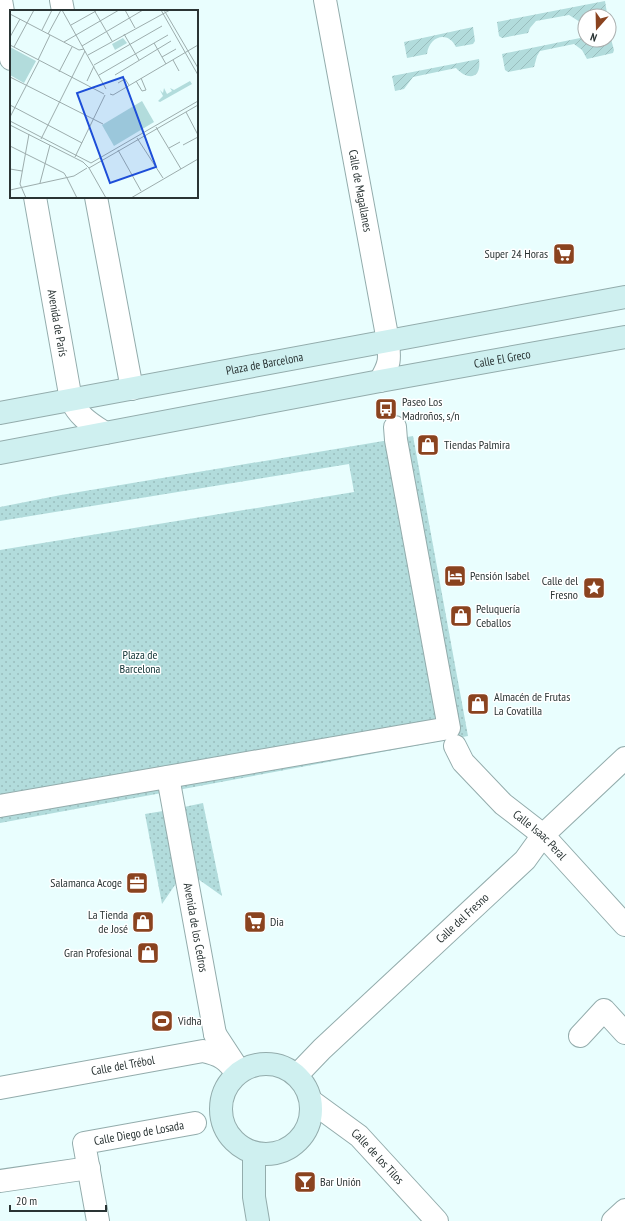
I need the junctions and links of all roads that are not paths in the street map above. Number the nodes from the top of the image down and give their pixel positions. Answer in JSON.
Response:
{"nodes":[{"id":1,"x":1,"y":0,"type":"edge"},
{"id":2,"x":61,"y":0,"type":"edge"},
{"id":3,"x":325,"y":0,"type":"edge"},
{"id":4,"x":63,"y":10,"type":"edge"},
{"id":5,"x":10,"y":53,"type":"edge"},
{"id":6,"x":35,"y":198,"type":"edge"},
{"id":7,"x":96,"y":198,"type":"edge"},
{"id":8,"x":625,"y":296,"type":"edge"},
{"id":9,"x":625,"y":337,"type":"edge"},
{"id":10,"x":388,"y":341,"type":"junction"},
{"id":11,"x":380,"y":381,"type":"junction"},
{"id":12,"x":132,"y":388,"type":"junction"},
{"id":13,"x":71,"y":400,"type":"junction"},
{"id":14,"x":0,"y":413,"type":"edge"},
{"id":15,"x":395,"y":427,"type":"dead end"},
{"id":16,"x":105,"y":433,"type":"junction"},
{"id":17,"x":0,"y":453,"type":"edge"},
{"id":18,"x":455,"y":746,"type":"dead end"},
{"id":19,"x":625,"y":758,"type":"edge"},
{"id":20,"x":168,"y":777,"type":"junction"},
{"id":21,"x":0,"y":806,"type":"edge"},
{"id":22,"x":543,"y":835,"type":"junction"},
{"id":23,"x":625,"y":925,"type":"edge"},
{"id":24,"x":625,"y":1033,"type":"edge"},
{"id":25,"x":580,"y":1036,"type":"dead end"},
{"id":26,"x":238,"y":1073,"type":"junction"},
{"id":27,"x":297,"y":1075,"type":"junction"},
{"id":28,"x":0,"y":1088,"type":"edge"},
{"id":29,"x":311,"y":1101,"type":"junction"},
{"id":30,"x":195,"y":1123,"type":"dead end"},
{"id":31,"x":254,"y":1153,"type":"junction"},
{"id":32,"x":89,"y":1168,"type":"junction"},
{"id":33,"x":0,"y":1181,"type":"edge"},
{"id":34,"x":625,"y":1210,"type":"edge"},
{"id":35,"x":98,"y":1221,"type":"edge"},
{"id":36,"x":258,"y":1221,"type":"edge"},
{"id":37,"x":437,"y":1221,"type":"edge"},
{"id":38,"x":613,"y":1221,"type":"edge"}],
"edges":[{"from":1,"to":5,"type":"street"},
{"from":2,"to":4,"type":"street"},
{"from":3,"to":10,"type":"street","name":"Calle de Magallanes"},
{"from":6,"to":13,"type":"street","name":"Avenida de París"},
{"from":7,"to":12,"type":"street"},
{"from":8,"to":10,"type":"main road"},
{"from":9,"to":11,"type":"main road","name":"Calle El Greco"},
{"from":10,"to":11,"type":"street","name":"Calle de Magallanes"},
{"from":10,"to":12,"type":"main road","name":"Plaza de Barcelona"},
{"from":11,"to":16,"type":"main road"},
{"from":12,"to":13,"type":"main road","name":"Plaza de Barcelona"},
{"from":13,"to":14,"type":"main road","name":"Plaza de Barcelona"},
{"from":13,"to":16,"type":"street","name":"Avenida de París"},
{"from":15,"to":20,"type":"street"},
{"from":16,"to":17,"type":"main road"},
{"from":18,"to":22,"type":"street","name":"Calle Isaac Peral"},
{"from":19,"to":22,"type":"street","name":"Calle del Fresno"},
{"from":20,"to":21,"type":"street"},
{"from":20,"to":26,"type":"street","name":"Avenida de los Cedros"},
{"from":22,"to":23,"type":"street","name":"Calle Isaac Peral"},
{"from":22,"to":27,"type":"street","name":"Calle del Fresno"},
{"from":24,"to":25,"type":"street"},
{"from":26,"to":27,"type":"main road"},
{"from":26,"to":28,"type":"street","name":"Calle del Trébol"},
{"from":26,"to":31,"type":"main road"},
{"from":27,"to":29,"type":"main road"},
{"from":29,"to":31,"type":"main road"},
{"from":29,"to":37,"type":"street","name":"Calle de los Tilos"},
{"from":30,"to":32,"type":"street","name":"Calle Diego de Losada"},
{"from":31,"to":36,"type":"main road"},
{"from":32,"to":33,"type":"street"},
{"from":32,"to":35,"type":"street","name":"Calle Diego de Losada"},
{"from":34,"to":38,"type":"street"}]}
